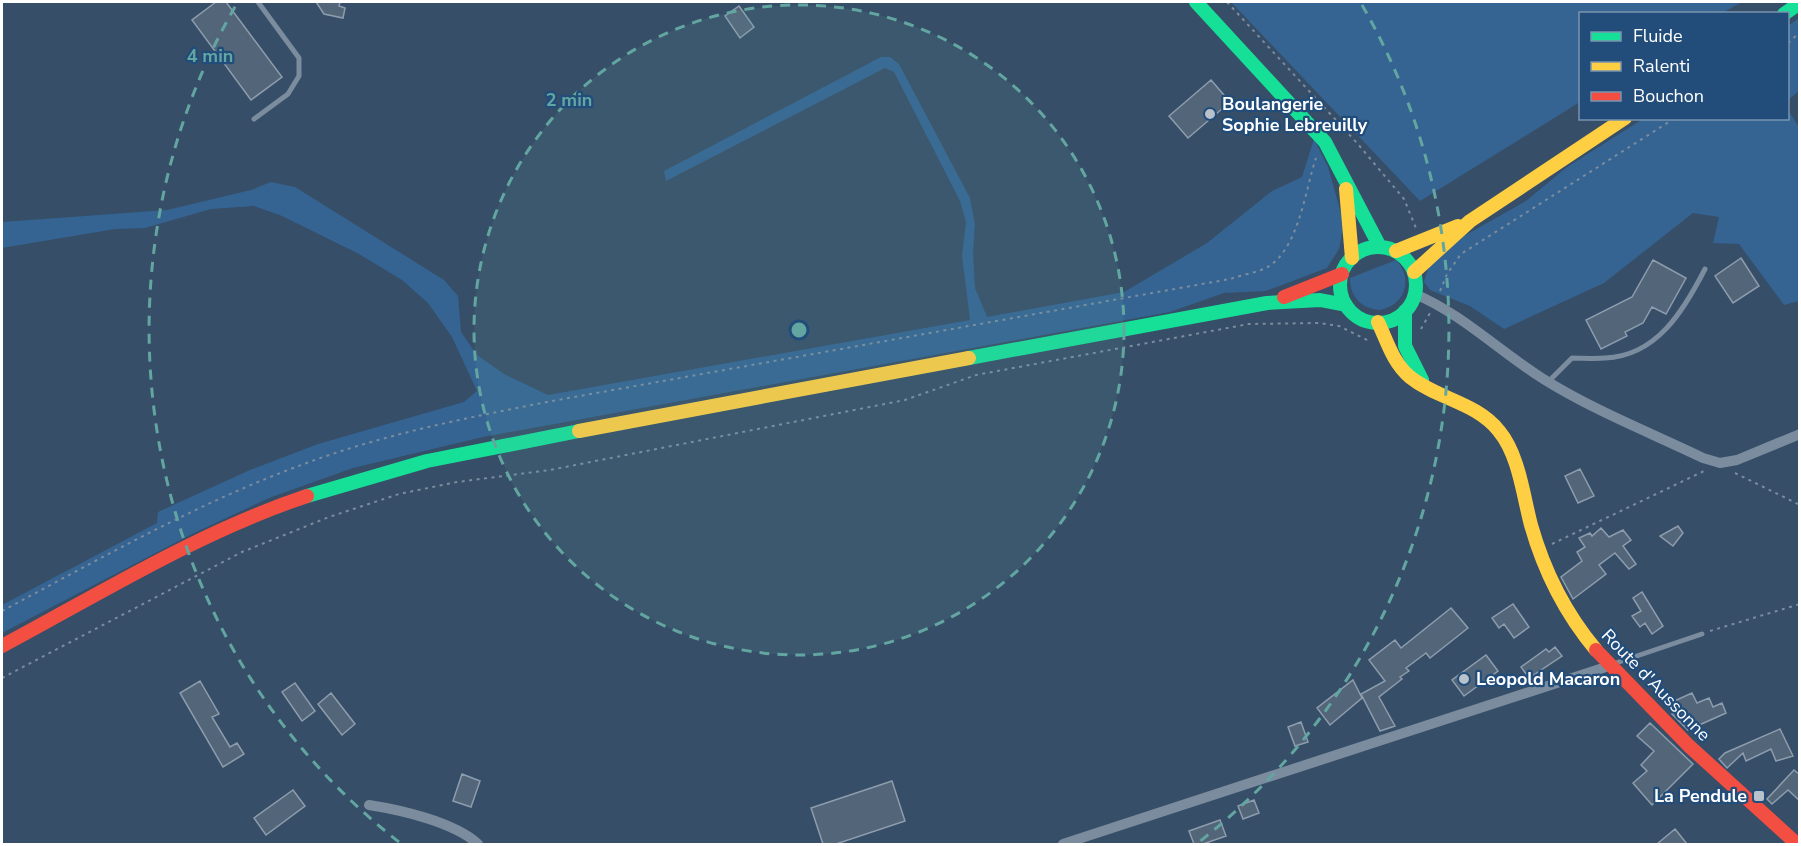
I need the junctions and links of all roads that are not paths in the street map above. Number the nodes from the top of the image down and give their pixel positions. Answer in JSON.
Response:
{"nodes":[{"id":1,"x":258,"y":2,"type":"edge"},
{"id":2,"x":1196,"y":2,"type":"edge"},
{"id":3,"x":1800,"y":3,"type":"edge"},
{"id":4,"x":1787,"y":12,"type":"edge"},
{"id":5,"x":254,"y":119,"type":"dead end"},
{"id":6,"x":1622,"y":120,"type":"edge"},
{"id":7,"x":1343,"y":173,"type":"junction"},
{"id":8,"x":1470,"y":221,"type":"junction"},
{"id":9,"x":1380,"y":247,"type":"junction"},
{"id":10,"x":1396,"y":251,"type":"junction"},
{"id":11,"x":1352,"y":258,"type":"junction"},
{"id":12,"x":1705,"y":269,"type":"dead end"},
{"id":13,"x":1414,"y":272,"type":"junction"},
{"id":14,"x":1342,"y":273,"type":"junction"},
{"id":15,"x":1415,"y":294,"type":"junction"},
{"id":16,"x":1267,"y":303,"type":"junction"},
{"id":17,"x":1346,"y":305,"type":"junction"},
{"id":18,"x":1405,"y":311,"type":"junction"},
{"id":19,"x":1378,"y":322,"type":"junction"},
{"id":20,"x":1548,"y":382,"type":"junction"},
{"id":21,"x":1427,"y":388,"type":"junction"},
{"id":22,"x":1800,"y":434,"type":"edge"},
{"id":23,"x":1702,"y":634,"type":"road end"},
{"id":24,"x":2,"y":646,"type":"edge"},
{"id":25,"x":1609,"y":666,"type":"junction"},
{"id":26,"x":369,"y":805,"type":"dead end"},
{"id":27,"x":478,"y":844,"type":"edge"},
{"id":28,"x":1063,"y":844,"type":"edge"},
{"id":29,"x":1797,"y":844,"type":"edge"}],
"edges":[{"from":1,"to":5,"type":"lane"},
{"from":2,"to":7,"type":"main road"},
{"from":3,"to":4,"type":"main road"},
{"from":6,"to":8,"type":"main road"},
{"from":7,"to":9,"type":"main road"},
{"from":7,"to":11,"type":"main road"},
{"from":8,"to":10,"type":"main road"},
{"from":8,"to":13,"type":"main road"},
{"from":9,"to":10,"type":"main road"},
{"from":9,"to":11,"type":"main road"},
{"from":10,"to":13,"type":"main road"},
{"from":11,"to":14,"type":"main road"},
{"from":12,"to":20,"type":"lane"},
{"from":13,"to":15,"type":"main road"},
{"from":14,"to":16,"type":"main road"},
{"from":14,"to":17,"type":"main road"},
{"from":15,"to":18,"type":"main road"},
{"from":15,"to":20,"type":"street"},
{"from":16,"to":17,"type":"main road"},
{"from":16,"to":24,"type":"main road"},
{"from":17,"to":19,"type":"main road"},
{"from":18,"to":19,"type":"main road"},
{"from":18,"to":21,"type":"main road"},
{"from":19,"to":21,"type":"main road","name":"Route d'Aussonne"},
{"from":20,"to":22,"type":"street"},
{"from":21,"to":25,"type":"main road","name":"Route d'Aussonne"},
{"from":23,"to":25,"type":"lane"},
{"from":25,"to":28,"type":"street"},
{"from":25,"to":29,"type":"main road","name":"Route d'Aussonne"},
{"from":26,"to":27,"type":"street"}]}
